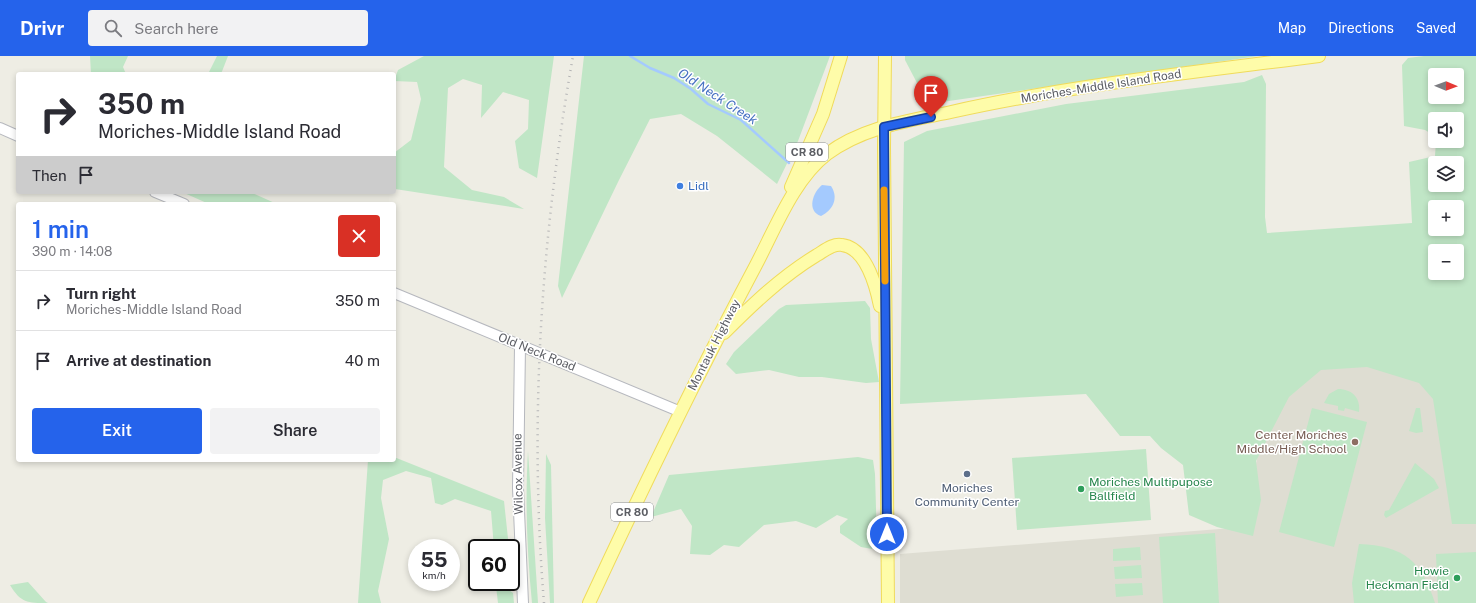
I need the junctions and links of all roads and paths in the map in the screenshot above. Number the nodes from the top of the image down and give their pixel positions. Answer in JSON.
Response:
{"nodes":[{"id":1,"x":841,"y":56,"type":"edge"},
{"id":2,"x":885,"y":56,"type":"edge"},
{"id":3,"x":1319,"y":56,"type":"edge"},
{"id":4,"x":884,"y":127,"type":"junction"},
{"id":5,"x":0,"y":128,"type":"edge"},
{"id":6,"x":16,"y":135,"type":"edge"},
{"id":7,"x":160,"y":194,"type":"edge"},
{"id":8,"x":179,"y":202,"type":"edge"},
{"id":9,"x":767,"y":245,"type":"junction"},
{"id":10,"x":396,"y":294,"type":"edge"},
{"id":11,"x":885,"y":326,"type":"junction"},
{"id":12,"x":716,"y":341,"type":"junction"},
{"id":13,"x":520,"y":346,"type":"junction"},
{"id":14,"x":681,"y":412,"type":"junction"},
{"id":15,"x":523,"y":603,"type":"edge"},
{"id":16,"x":589,"y":603,"type":"edge"},
{"id":17,"x":888,"y":603,"type":"edge"}],
"edges":[{"from":1,"to":9,"type":"main road","number":"CR 80"},
{"from":2,"to":4,"type":"main road"},
{"from":3,"to":4,"type":"main road","name":"Moriches-Middle Island Road"},
{"from":4,"to":9,"type":"main road","name":"Montauk Highway","number":"CR 80"},
{"from":4,"to":11,"type":"main road"},
{"from":5,"to":6,"type":"street"},
{"from":7,"to":8,"type":"street"},
{"from":9,"to":12,"type":"main road","name":"Montauk Highway","number":"CR 80"},
{"from":10,"to":13,"type":"street","name":"Old Neck Road"},
{"from":11,"to":12,"type":"main road"},
{"from":11,"to":17,"type":"main road"},
{"from":12,"to":14,"type":"main road","name":"Montauk Highway","number":"CR 80"},
{"from":13,"to":14,"type":"street","name":"Old Neck Road"},
{"from":13,"to":15,"type":"street","name":"Wilcox Avenue"},
{"from":14,"to":16,"type":"main road","name":"Montauk Highway","number":"CR 80"}]}
